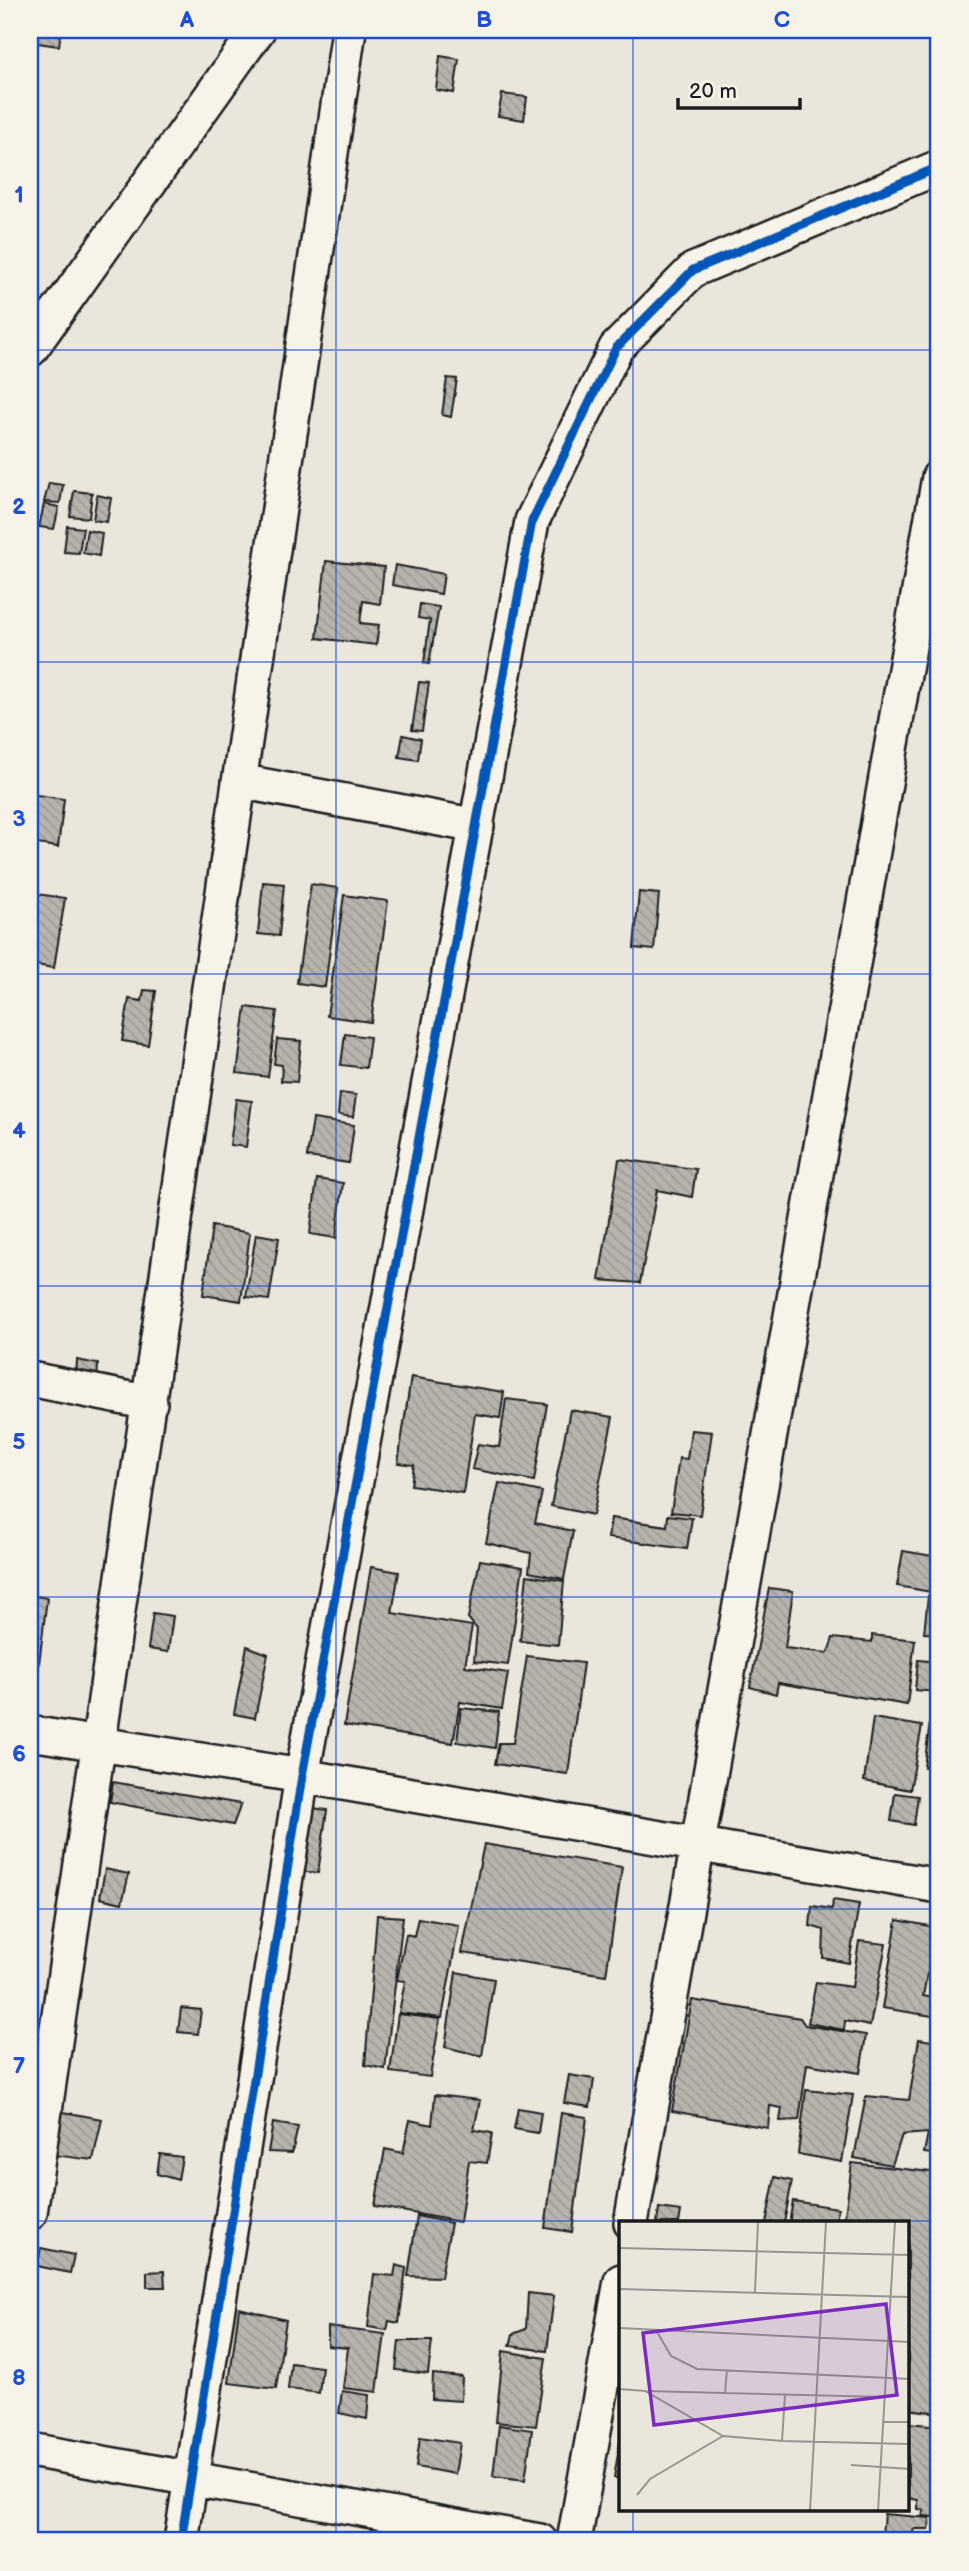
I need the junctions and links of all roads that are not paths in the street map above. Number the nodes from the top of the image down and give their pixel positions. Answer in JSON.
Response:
{"nodes":[{"id":1,"x":258,"y":30,"type":"edge"},
{"id":2,"x":349,"y":30,"type":"edge"},
{"id":3,"x":939,"y":167,"type":"edge"},
{"id":4,"x":30,"y":350,"type":"edge"},
{"id":5,"x":939,"y":477,"type":"edge"},
{"id":6,"x":239,"y":781,"type":"junction"},
{"id":7,"x":477,"y":826,"type":"junction"},
{"id":8,"x":30,"y":1379,"type":"edge"},
{"id":9,"x":150,"y":1403,"type":"junction"},
{"id":10,"x":30,"y":1733,"type":"edge"},
{"id":11,"x":99,"y":1745,"type":"junction"},
{"id":12,"x":302,"y":1776,"type":"junction"},
{"id":13,"x":698,"y":1845,"type":"junction"},
{"id":14,"x":939,"y":1886,"type":"edge"},
{"id":15,"x":30,"y":2213,"type":"edge"},
{"id":16,"x":631,"y":2221,"type":"edge"},
{"id":17,"x":619,"y":2292,"type":"edge"},
{"id":18,"x":30,"y":2450,"type":"edge"},
{"id":19,"x":191,"y":2479,"type":"junction"},
{"id":20,"x":181,"y":2541,"type":"edge"},
{"id":21,"x":540,"y":2541,"type":"edge"},
{"id":22,"x":574,"y":2541,"type":"edge"}],
"edges":[{"from":1,"to":4,"type":"street"},
{"from":2,"to":6,"type":"street"},
{"from":3,"to":7,"type":"street"},
{"from":5,"to":13,"type":"street"},
{"from":6,"to":7,"type":"street"},
{"from":6,"to":9,"type":"street"},
{"from":7,"to":12,"type":"street"},
{"from":8,"to":9,"type":"street"},
{"from":9,"to":11,"type":"street"},
{"from":10,"to":11,"type":"street"},
{"from":11,"to":12,"type":"street"},
{"from":11,"to":15,"type":"street"},
{"from":12,"to":13,"type":"street"},
{"from":12,"to":19,"type":"street"},
{"from":13,"to":14,"type":"street"},
{"from":13,"to":16,"type":"street"},
{"from":17,"to":22,"type":"street"},
{"from":18,"to":19,"type":"street"},
{"from":19,"to":20,"type":"street"},
{"from":19,"to":21,"type":"street"}]}
